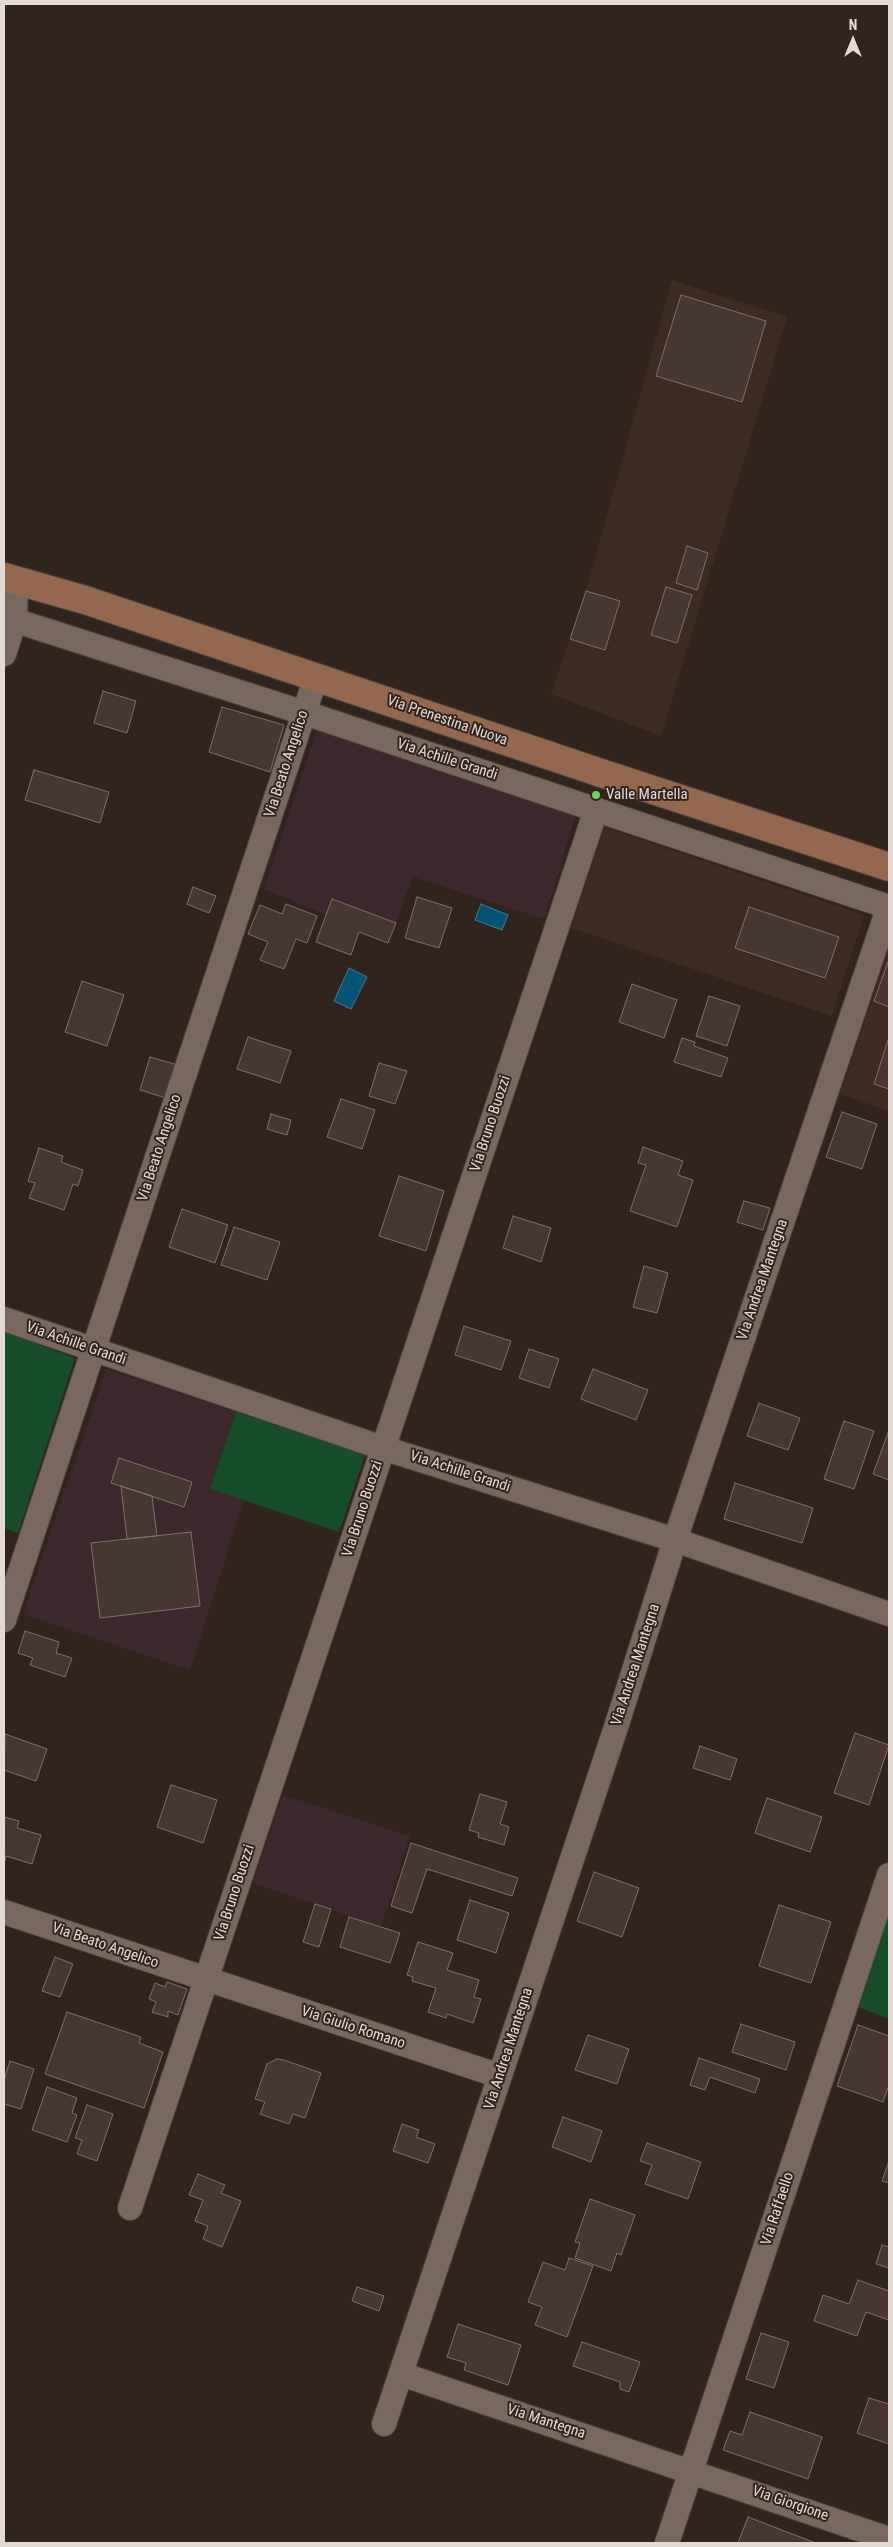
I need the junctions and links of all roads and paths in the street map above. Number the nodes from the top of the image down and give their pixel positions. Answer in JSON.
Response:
{"nodes":[{"id":1,"x":10,"y":578,"type":"edge"},
{"id":2,"x":9,"y":619,"type":"edge"},
{"id":3,"x":4,"y":654,"type":"edge"},
{"id":4,"x":316,"y":677,"type":"junction"},
{"id":5,"x":304,"y":713,"type":"junction"},
{"id":6,"x":596,"y":810,"type":"junction"},
{"id":7,"x":889,"y":867,"type":"edge"},
{"id":8,"x":889,"y":906,"type":"edge"},
{"id":9,"x":4,"y":1320,"type":"edge"},
{"id":10,"x":93,"y":1350,"type":"junction"},
{"id":11,"x":383,"y":1448,"type":"junction"},
{"id":12,"x":675,"y":1540,"type":"junction"},
{"id":13,"x":889,"y":1614,"type":"edge"},
{"id":14,"x":4,"y":1620,"type":"edge"},
{"id":15,"x":889,"y":1875,"type":"edge"},
{"id":16,"x":4,"y":1912,"type":"edge"},
{"id":17,"x":206,"y":1980,"type":"junction"},
{"id":18,"x":500,"y":2076,"type":"junction"},
{"id":19,"x":130,"y":2208,"type":"dead end"},
{"id":20,"x":401,"y":2374,"type":"junction"},
{"id":21,"x":384,"y":2424,"type":"dead end"},
{"id":22,"x":691,"y":2470,"type":"junction"},
{"id":23,"x":889,"y":2538,"type":"edge"},
{"id":24,"x":666,"y":2543,"type":"edge"}],
"edges":[{"from":1,"to":2,"type":"street"},
{"from":1,"to":4,"type":"main road","name":"Via Prenestina Nuova"},
{"from":2,"to":3,"type":"street"},
{"from":2,"to":5,"type":"street","name":"Via Achille Grandi"},
{"from":4,"to":5,"type":"street","name":"Via Beato Angelico"},
{"from":4,"to":7,"type":"main road","name":"Via Prenestina Nuova"},
{"from":5,"to":6,"type":"street","name":"Via Achille Grandi"},
{"from":5,"to":10,"type":"street","name":"Via Beato Angelico"},
{"from":6,"to":8,"type":"street","name":"Via Achille Grandi"},
{"from":6,"to":11,"type":"street","name":"Via Bruno Buozzi"},
{"from":8,"to":12,"type":"street","name":"Via Andrea Mantegna"},
{"from":9,"to":10,"type":"street","name":"Via Achille Grandi"},
{"from":10,"to":11,"type":"street","name":"Via Achille Grandi"},
{"from":10,"to":14,"type":"street","name":"Via Beato Angelico"},
{"from":11,"to":12,"type":"street","name":"Via Achille Grandi"},
{"from":11,"to":17,"type":"street","name":"Via Bruno Buozzi"},
{"from":12,"to":13,"type":"street","name":"Via Achille Grandi"},
{"from":12,"to":18,"type":"street","name":"Via Andrea Mantegna"},
{"from":15,"to":22,"type":"street","name":"Via Raffaello"},
{"from":16,"to":17,"type":"street","name":"Via Beato Angelico"},
{"from":17,"to":18,"type":"street","name":"Via Giulio Romano"},
{"from":17,"to":19,"type":"street","name":"Via Bruno Buozzi"},
{"from":18,"to":20,"type":"street","name":"Via Andrea Mantegna"},
{"from":20,"to":21,"type":"street","name":"Via Andrea Mantegna"},
{"from":20,"to":22,"type":"street","name":"Via Mantegna"},
{"from":22,"to":23,"type":"street","name":"Via Giorgione"},
{"from":22,"to":24,"type":"street","name":"Via Raffaello"}]}
